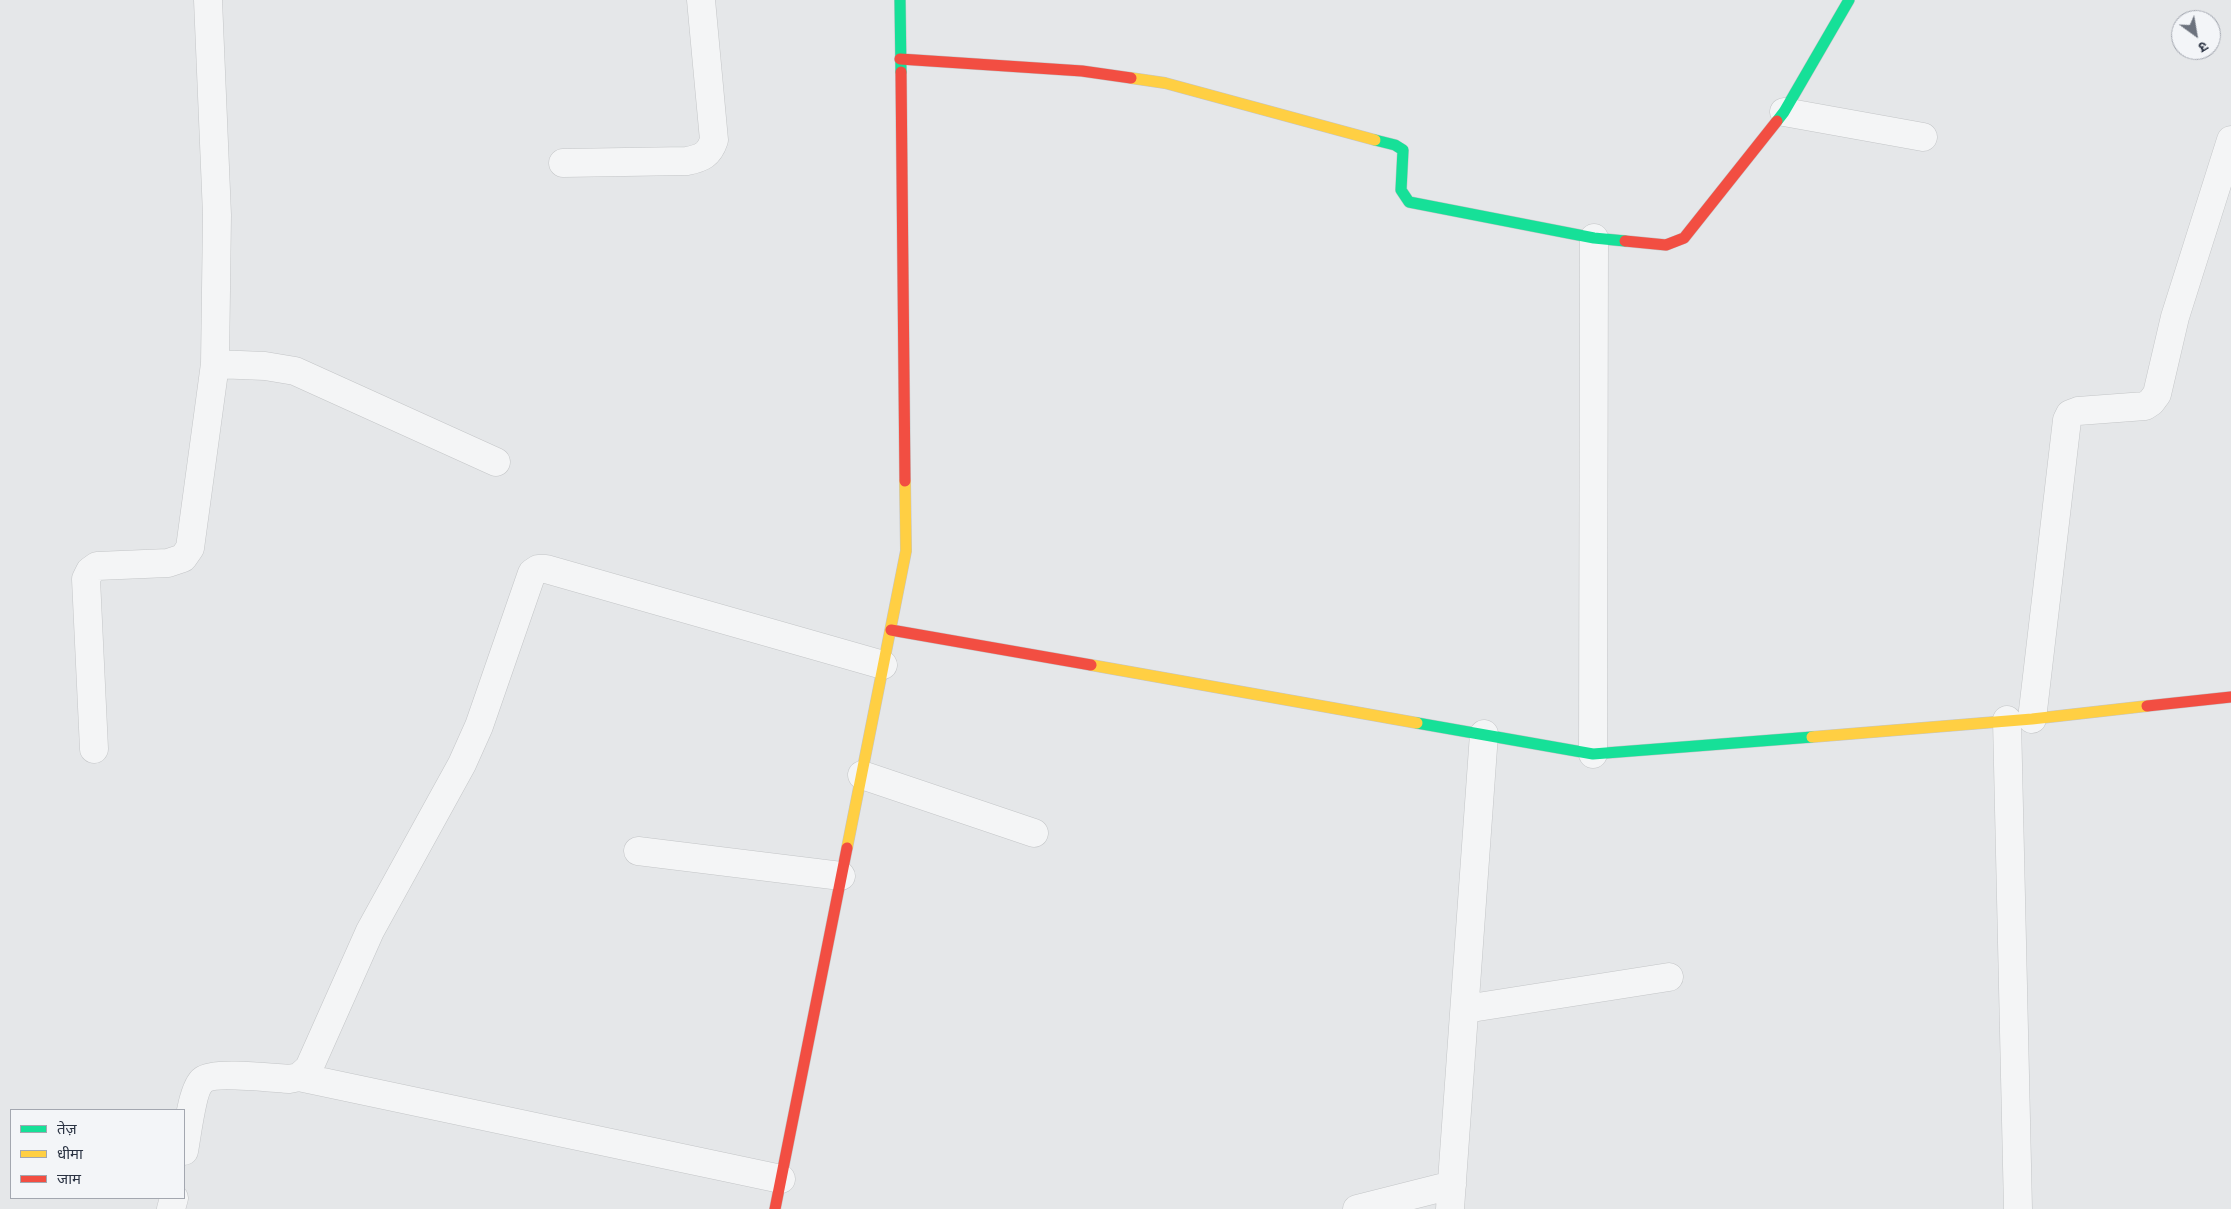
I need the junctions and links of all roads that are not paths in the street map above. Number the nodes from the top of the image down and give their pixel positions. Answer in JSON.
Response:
{"nodes":[{"id":1,"x":208,"y":0,"type":"edge"},
{"id":2,"x":702,"y":0,"type":"edge"},
{"id":3,"x":900,"y":0,"type":"edge"},
{"id":4,"x":1849,"y":0,"type":"edge"},
{"id":5,"x":900,"y":59,"type":"junction"},
{"id":6,"x":1784,"y":112,"type":"junction"},
{"id":7,"x":1923,"y":137,"type":"dead end"},
{"id":8,"x":2231,"y":140,"type":"edge"},
{"id":9,"x":563,"y":162,"type":"dead end"},
{"id":10,"x":1594,"y":238,"type":"junction"},
{"id":11,"x":215,"y":364,"type":"junction"},
{"id":12,"x":496,"y":462,"type":"dead end"},
{"id":13,"x":891,"y":630,"type":"junction"},
{"id":14,"x":884,"y":665,"type":"junction"},
{"id":15,"x":2231,"y":697,"type":"edge"},
{"id":16,"x":2020,"y":719,"type":"junction"},
{"id":17,"x":1484,"y":734,"type":"junction"},
{"id":18,"x":94,"y":749,"type":"dead end"},
{"id":19,"x":1593,"y":754,"type":"junction"},
{"id":20,"x":862,"y":776,"type":"junction"},
{"id":21,"x":1034,"y":833,"type":"dead end"},
{"id":22,"x":638,"y":851,"type":"dead end"},
{"id":23,"x":841,"y":876,"type":"junction"},
{"id":24,"x":1669,"y":977,"type":"dead end"},
{"id":25,"x":1465,"y":1009,"type":"junction"},
{"id":26,"x":299,"y":1077,"type":"junction"},
{"id":27,"x":185,"y":1146,"type":"edge"},
{"id":28,"x":781,"y":1180,"type":"junction"},
{"id":29,"x":1451,"y":1197,"type":"edge"},
{"id":30,"x":775,"y":1209,"type":"edge"},
{"id":31,"x":1357,"y":1209,"type":"edge"},
{"id":32,"x":2018,"y":1209,"type":"edge"}],
"edges":[{"from":1,"to":11,"type":"street"},
{"from":2,"to":9,"type":"street"},
{"from":3,"to":5,"type":"street"},
{"from":4,"to":6,"type":"street"},
{"from":5,"to":10,"type":"street"},
{"from":5,"to":13,"type":"street"},
{"from":6,"to":7,"type":"street"},
{"from":6,"to":10,"type":"street"},
{"from":8,"to":16,"type":"street"},
{"from":10,"to":19,"type":"street"},
{"from":11,"to":12,"type":"street"},
{"from":11,"to":18,"type":"street"},
{"from":13,"to":14,"type":"street"},
{"from":13,"to":17,"type":"street"},
{"from":14,"to":20,"type":"street"},
{"from":14,"to":26,"type":"street"},
{"from":15,"to":16,"type":"street"},
{"from":16,"to":19,"type":"street"},
{"from":16,"to":32,"type":"street"},
{"from":17,"to":19,"type":"street"},
{"from":17,"to":25,"type":"street"},
{"from":20,"to":21,"type":"street"},
{"from":20,"to":23,"type":"street"},
{"from":22,"to":23,"type":"street"},
{"from":23,"to":28,"type":"street"},
{"from":24,"to":25,"type":"street"},
{"from":25,"to":29,"type":"street"},
{"from":26,"to":27,"type":"street"},
{"from":26,"to":28,"type":"street"},
{"from":28,"to":30,"type":"street"},
{"from":29,"to":31,"type":"street"}]}
